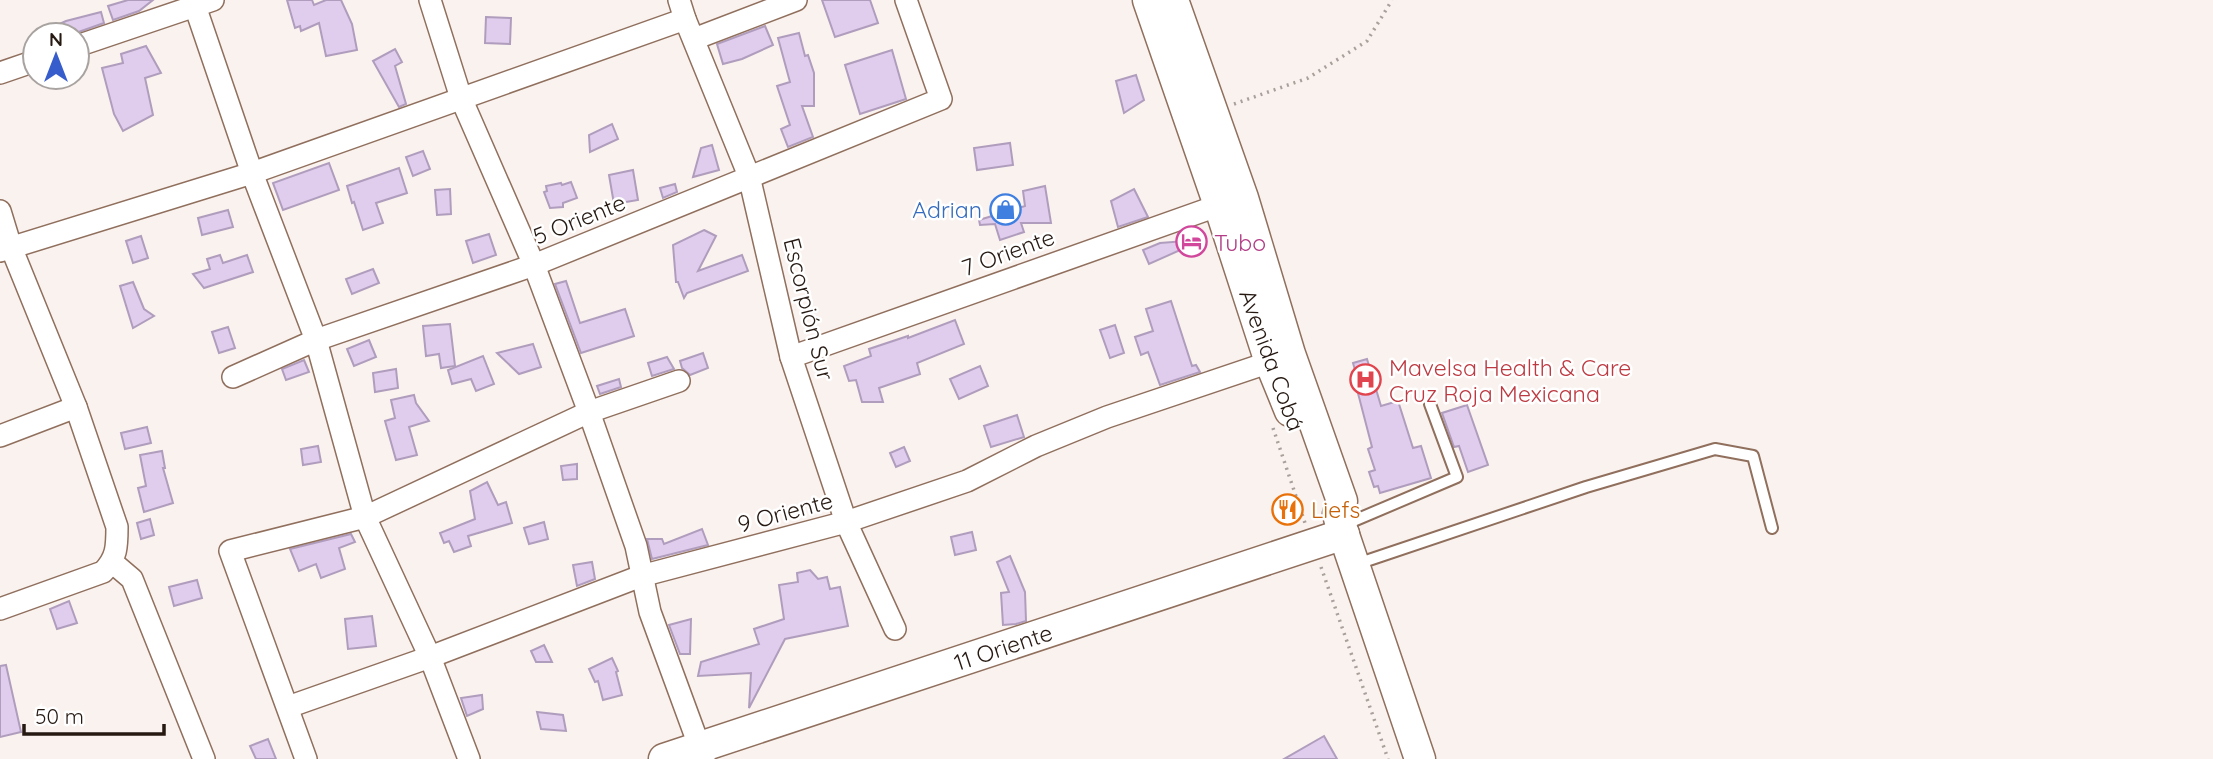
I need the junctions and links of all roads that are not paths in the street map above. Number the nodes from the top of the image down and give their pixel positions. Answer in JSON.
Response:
{"nodes":[{"id":1,"x":430,"y":0,"type":"edge"},
{"id":2,"x":796,"y":0,"type":"edge"},
{"id":3,"x":906,"y":0,"type":"edge"},
{"id":4,"x":1148,"y":0,"type":"edge"},
{"id":5,"x":1174,"y":0,"type":"edge"},
{"id":6,"x":204,"y":3,"type":"edge"},
{"id":7,"x":686,"y":19,"type":"edge"},
{"id":8,"x":91,"y":42,"type":"edge"},
{"id":9,"x":21,"y":66,"type":"edge"},
{"id":10,"x":0,"y":73,"type":"edge"},
{"id":11,"x":461,"y":98,"type":"junction"},
{"id":12,"x":252,"y":173,"type":"junction"},
{"id":13,"x":749,"y":176,"type":"junction"},
{"id":14,"x":1231,"y":201,"type":"junction"},
{"id":15,"x":0,"y":211,"type":"edge"},
{"id":16,"x":5,"y":249,"type":"edge"},
{"id":17,"x":534,"y":265,"type":"junction"},
{"id":18,"x":316,"y":340,"type":"junction"},
{"id":19,"x":791,"y":357,"type":"junction"},
{"id":20,"x":1280,"y":358,"type":"junction"},
{"id":21,"x":233,"y":377,"type":"dead end"},
{"id":22,"x":679,"y":381,"type":"dead end"},
{"id":23,"x":1430,"y":404,"type":"dead end"},
{"id":24,"x":76,"y":407,"type":"junction"},
{"id":25,"x":589,"y":412,"type":"junction"},
{"id":26,"x":0,"y":436,"type":"edge"},
{"id":27,"x":365,"y":517,"type":"junction"},
{"id":28,"x":846,"y":523,"type":"junction"},
{"id":29,"x":1341,"y":525,"type":"junction"},
{"id":30,"x":1772,"y":528,"type":"dead end"},
{"id":31,"x":112,"y":562,"type":"junction"},
{"id":32,"x":1354,"y":565,"type":"junction"},
{"id":33,"x":641,"y":576,"type":"junction"},
{"id":34,"x":0,"y":609,"type":"edge"},
{"id":35,"x":895,"y":629,"type":"dead end"},
{"id":36,"x":430,"y":657,"type":"junction"},
{"id":37,"x":288,"y":707,"type":"junction"},
{"id":38,"x":702,"y":753,"type":"edge"},
{"id":39,"x":204,"y":759,"type":"edge"},
{"id":40,"x":306,"y":759,"type":"edge"},
{"id":41,"x":469,"y":759,"type":"edge"},
{"id":42,"x":664,"y":759,"type":"edge"},
{"id":43,"x":1420,"y":759,"type":"edge"}],
"edges":[{"from":1,"to":11,"type":"street"},
{"from":2,"to":7,"type":"street"},
{"from":3,"to":13,"type":"street","name":"5 Oriente"},
{"from":4,"to":14,"type":"main road","name":"Avenida Cobá"},
{"from":5,"to":14,"type":"main road","name":"Avenida Cobá"},
{"from":6,"to":8,"type":"street"},
{"from":6,"to":12,"type":"street"},
{"from":7,"to":11,"type":"street"},
{"from":7,"to":13,"type":"street","name":"Escorpión Sur"},
{"from":9,"to":10,"type":"street"},
{"from":11,"to":12,"type":"street"},
{"from":11,"to":17,"type":"street"},
{"from":12,"to":16,"type":"street"},
{"from":12,"to":18,"type":"street"},
{"from":13,"to":17,"type":"street","name":"5 Oriente"},
{"from":13,"to":19,"type":"street","name":"Escorpión Sur"},
{"from":14,"to":19,"type":"street","name":"7 Oriente"},
{"from":14,"to":20,"type":"main road","name":"Avenida Cobá"},
{"from":15,"to":16,"type":"street"},
{"from":16,"to":24,"type":"street"},
{"from":17,"to":18,"type":"street","name":"5 Oriente"},
{"from":17,"to":25,"type":"street"},
{"from":18,"to":21,"type":"street","name":"5 Oriente"},
{"from":18,"to":27,"type":"street"},
{"from":19,"to":28,"type":"street","name":"Escorpión Sur"},
{"from":20,"to":28,"type":"street","name":"9 Oriente"},
{"from":20,"to":29,"type":"main road","name":"Avenida Cobá"},
{"from":22,"to":25,"type":"street"},
{"from":23,"to":29,"type":"lane"},
{"from":24,"to":26,"type":"street"},
{"from":24,"to":31,"type":"street"},
{"from":25,"to":27,"type":"street"},
{"from":25,"to":33,"type":"street"},
{"from":27,"to":36,"type":"street"},
{"from":27,"to":37,"type":"street"},
{"from":28,"to":33,"type":"street","name":"9 Oriente"},
{"from":28,"to":35,"type":"street","name":"Escorpión Sur"},
{"from":29,"to":32,"type":"main road","name":"Avenida Cobá"},
{"from":29,"to":38,"type":"main road","name":"11 Oriente"},
{"from":30,"to":32,"type":"lane"},
{"from":31,"to":34,"type":"street"},
{"from":31,"to":39,"type":"street"},
{"from":32,"to":43,"type":"main road","name":"Avenida Cobá"},
{"from":33,"to":36,"type":"street","name":"9 Oriente"},
{"from":33,"to":38,"type":"street"},
{"from":36,"to":37,"type":"street","name":"9 Oriente"},
{"from":36,"to":41,"type":"street"},
{"from":37,"to":40,"type":"street"},
{"from":38,"to":42,"type":"main road","name":"11 Oriente"}]}
